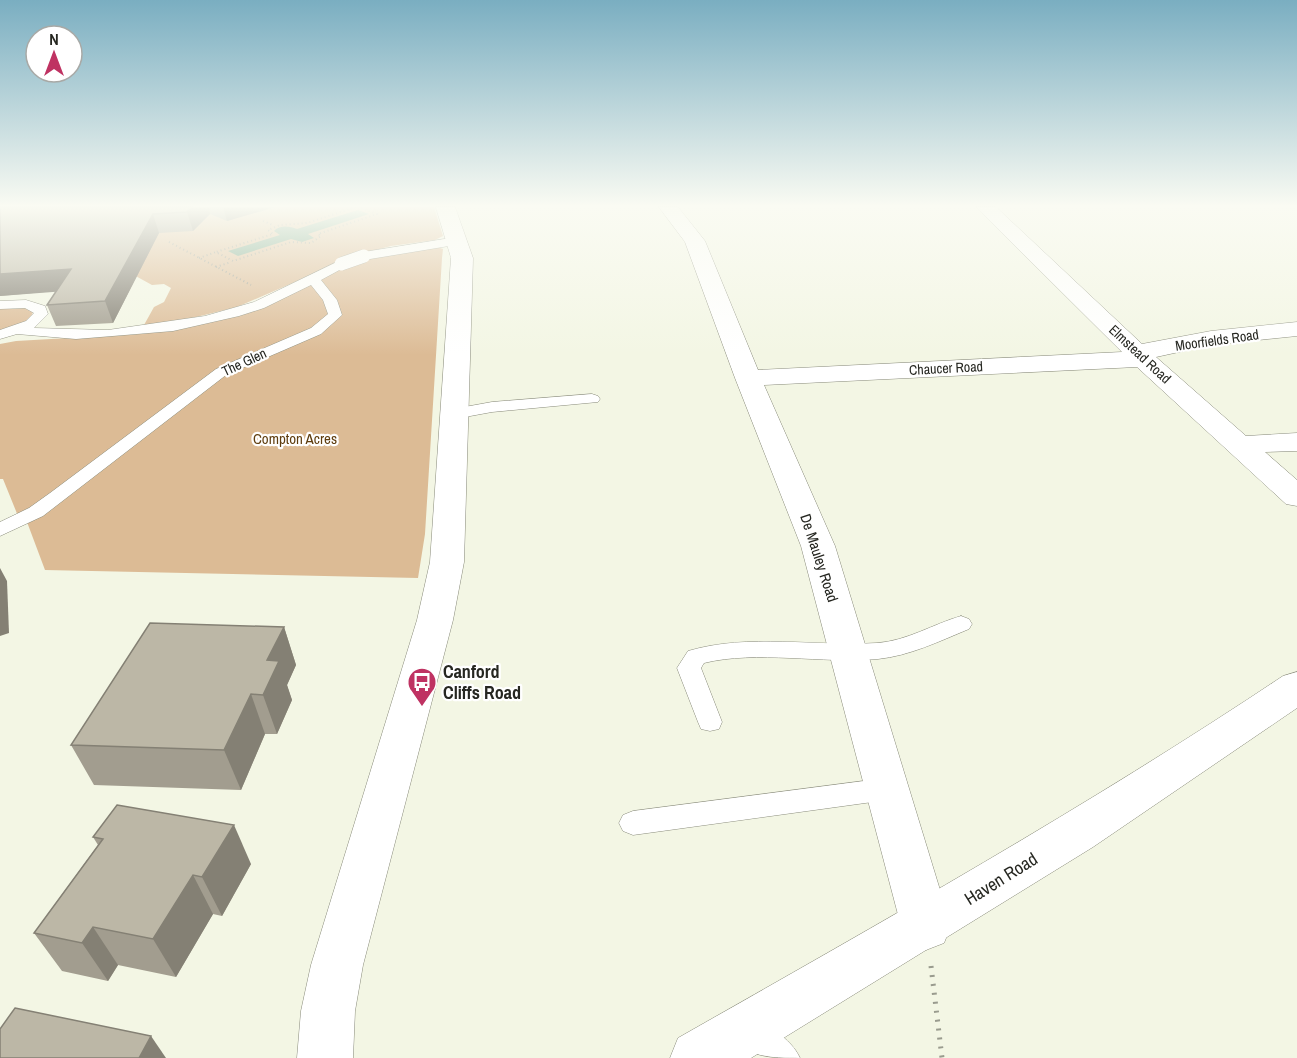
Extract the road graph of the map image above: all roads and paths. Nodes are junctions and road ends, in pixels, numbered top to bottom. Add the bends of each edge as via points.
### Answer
1 (195, 256) edge
2 (203, 256) edge
3 (224, 256) edge
4 (247, 256) edge
5 (363, 256) edge
6 (461, 256) edge
7 (701, 256) edge
8 (1038, 256) edge
9 (198, 258) junction
10 (233, 261) junction
11 (215, 267) junction
12 (312, 279) junction
13 (254, 286) dead end
14 (0, 305) edge
15 (1297, 329) edge
16 (20, 330) junction
17 (0, 335) edge
18 (1140, 356) junction
19 (748, 378) junction
20 (592, 399) dead end
21 (454, 414) junction
22 (1297, 442) edge
23 (1240, 445) junction
24 (1297, 497) edge
25 (0, 530) edge
26 (961, 624) dead end
27 (848, 651) junction
28 (1297, 687) edge
29 (710, 722) dead end
30 (887, 789) junction
31 (633, 823) dead end
32 (926, 926) junction
33 (744, 1031) junction
34 (325, 1058) edge
35 (698, 1058) edge
36 (783, 1058) edge
37 (942, 1058) edge

1 - 9 path
2 - 9 path
3 - 10 path
4 - 10 path
5 - 12 lane, bridge
6 - 21 street
7 - 19 street, De Mauley Road
8 - 18 street, Elmstead Road
9 - 11 path
10 - 11 path
11 - 13 path
12 - 16 lane via 260,304 182,325 61,334
12 - 25 lane, The Glen via 329,300 335,315 316,331 221,372 57,497
14 - 16 lane via 26,304 40,309 38,319
15 - 18 street, Moorfields Road via 1211,338
16 - 17 lane
18 - 19 street, Chaucer Road
18 - 23 street, Elmstead Road
19 - 27 street, De Mauley Road via 818,546
20 - 21 lane
21 - 34 street via 447,562 435,620 337,965 328,1011
22 - 23 street
23 - 24 street, Elmstead Road
26 - 27 lane via 904,646
27 - 29 lane via 712,652 696,657 689,668
27 - 30 street, De Mauley Road
28 - 32 street, Haven Road via 1203,754
30 - 31 lane
30 - 32 street, De Mauley Road
32 - 33 street, Haven Road
32 - 37 path
33 - 35 street, Haven Road
33 - 36 lane

